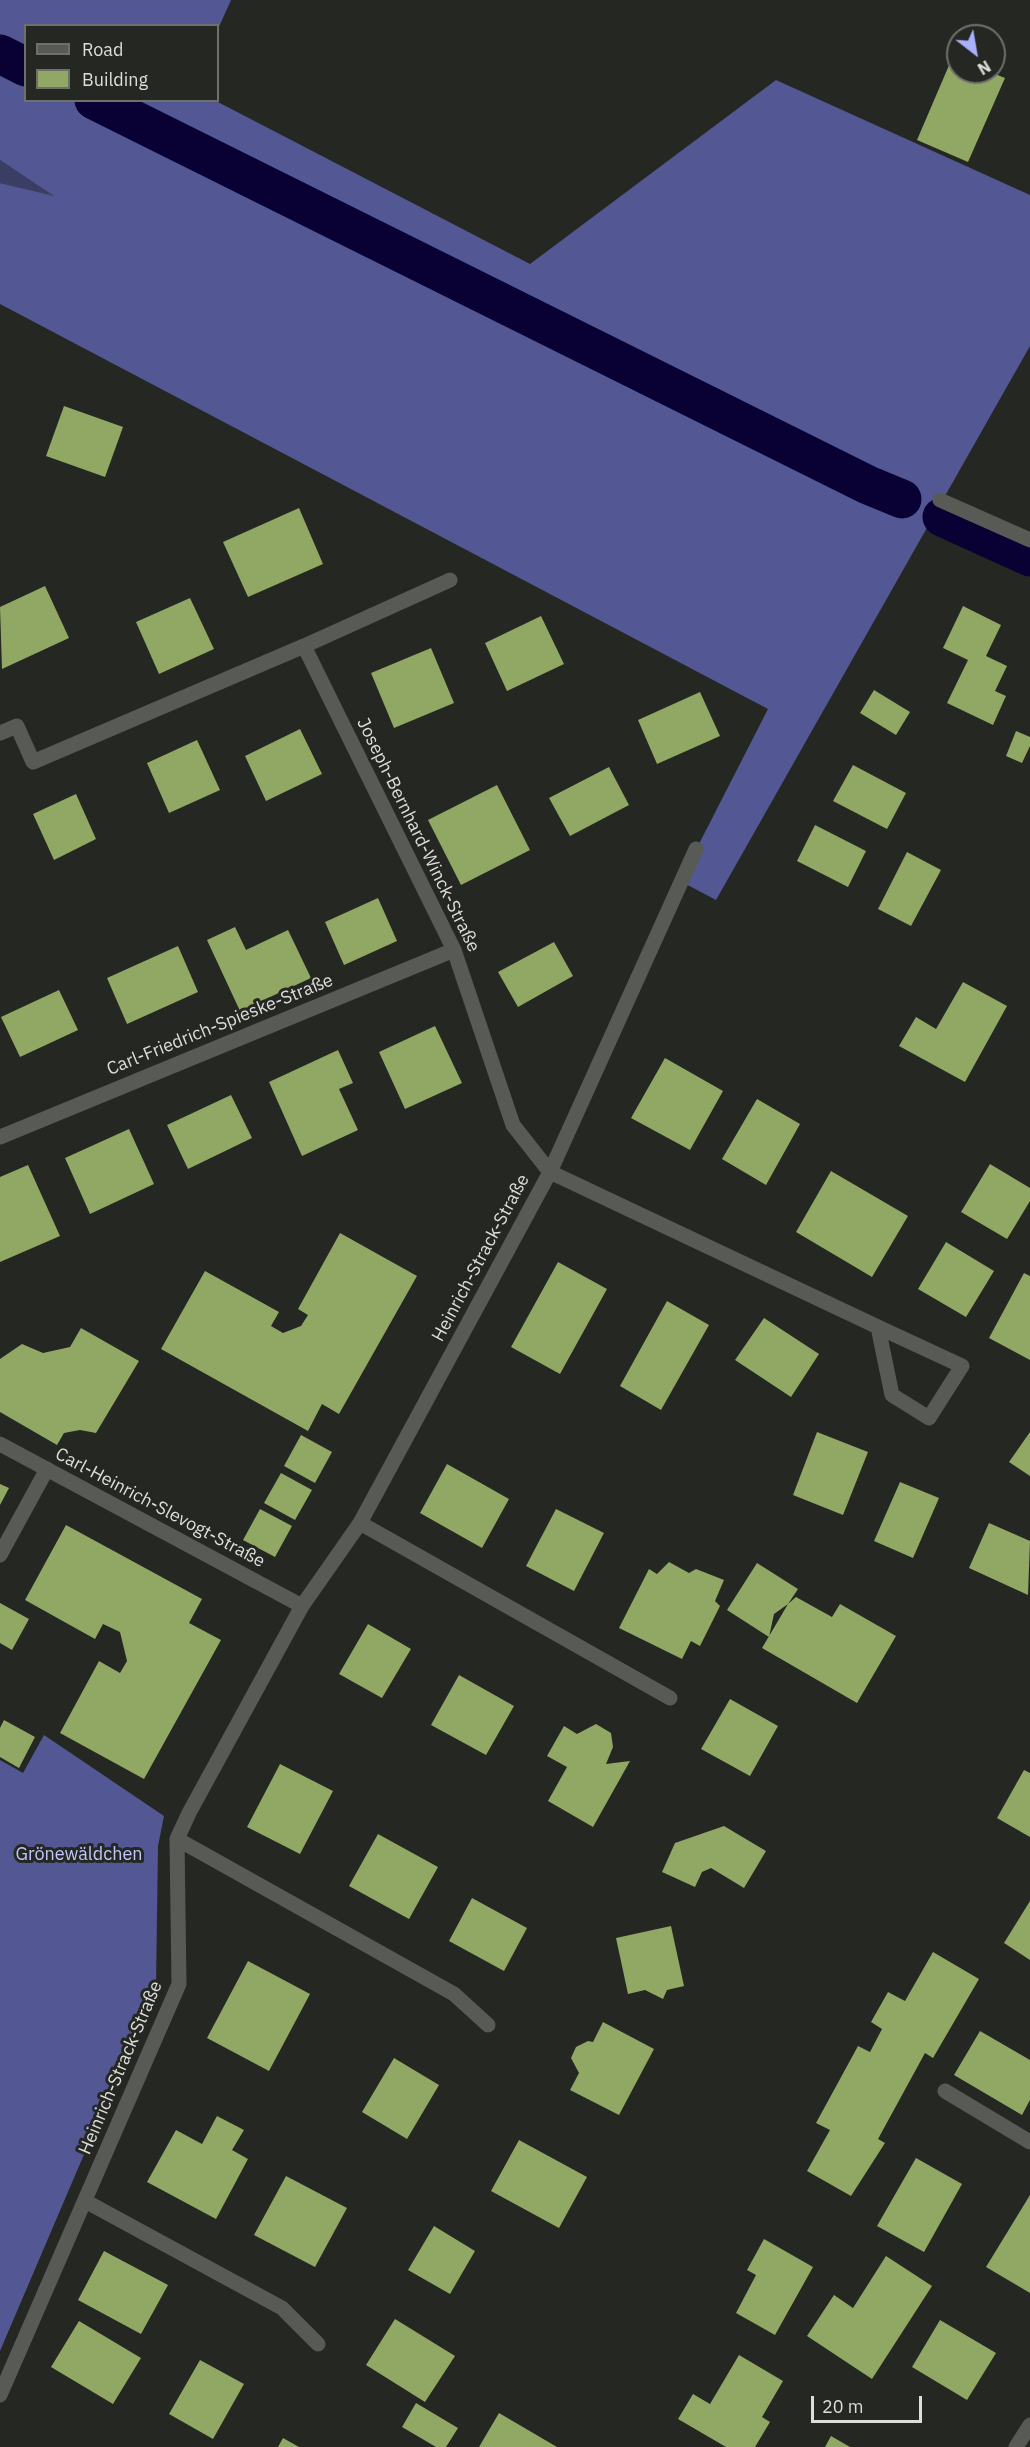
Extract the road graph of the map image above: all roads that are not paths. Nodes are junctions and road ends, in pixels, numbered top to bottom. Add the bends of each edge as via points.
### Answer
1 (940, 500) dead end
2 (1030, 540) edge
3 (450, 580) dead end
4 (303, 646) junction
5 (0, 733) edge
6 (696, 849) dead end
7 (454, 950) junction
8 (0, 1137) edge
9 (550, 1172) junction
10 (878, 1327) junction
11 (0, 1444) edge
12 (47, 1469) junction
13 (360, 1524) junction
14 (0, 1555) edge
15 (302, 1606) junction
16 (670, 1698) dead end
17 (177, 1839) junction
18 (488, 2025) dead end
19 (945, 2091) dead end
20 (1030, 2142) edge
21 (85, 2201) junction
22 (318, 2344) dead end
23 (0, 2396) edge
24 (1030, 2425) edge
25 (1016, 2447) edge

1 - 2 street
3 - 4 street
4 - 5 street via 33,762 17,726
4 - 7 street, Joseph-Bernhard-Winck-Straße
6 - 9 street
7 - 8 street, Carl-Friedrich-Spieske-Straße
7 - 9 street, Joseph-Bernhard-Winck-Straße via 513,1125
9 - 10 street, Heinrich-Strack-Straße
9 - 13 street, Heinrich-Strack-Straße
10 - 10 street, Heinrich-Strack-Straße via 892,1395 929,1418 962,1366
11 - 12 street, Carl-Heinrich-Slevogt-Straße
12 - 14 street
12 - 15 street, Carl-Heinrich-Slevogt-Straße
13 - 15 street, Heinrich-Strack-Straße
13 - 16 street
15 - 17 street, Heinrich-Strack-Straße
17 - 18 street via 454,1994
17 - 21 street, Heinrich-Strack-Straße via 179,1984
19 - 20 street
21 - 22 street via 282,2308
21 - 23 street, Heinrich-Strack-Straße
24 - 25 street

